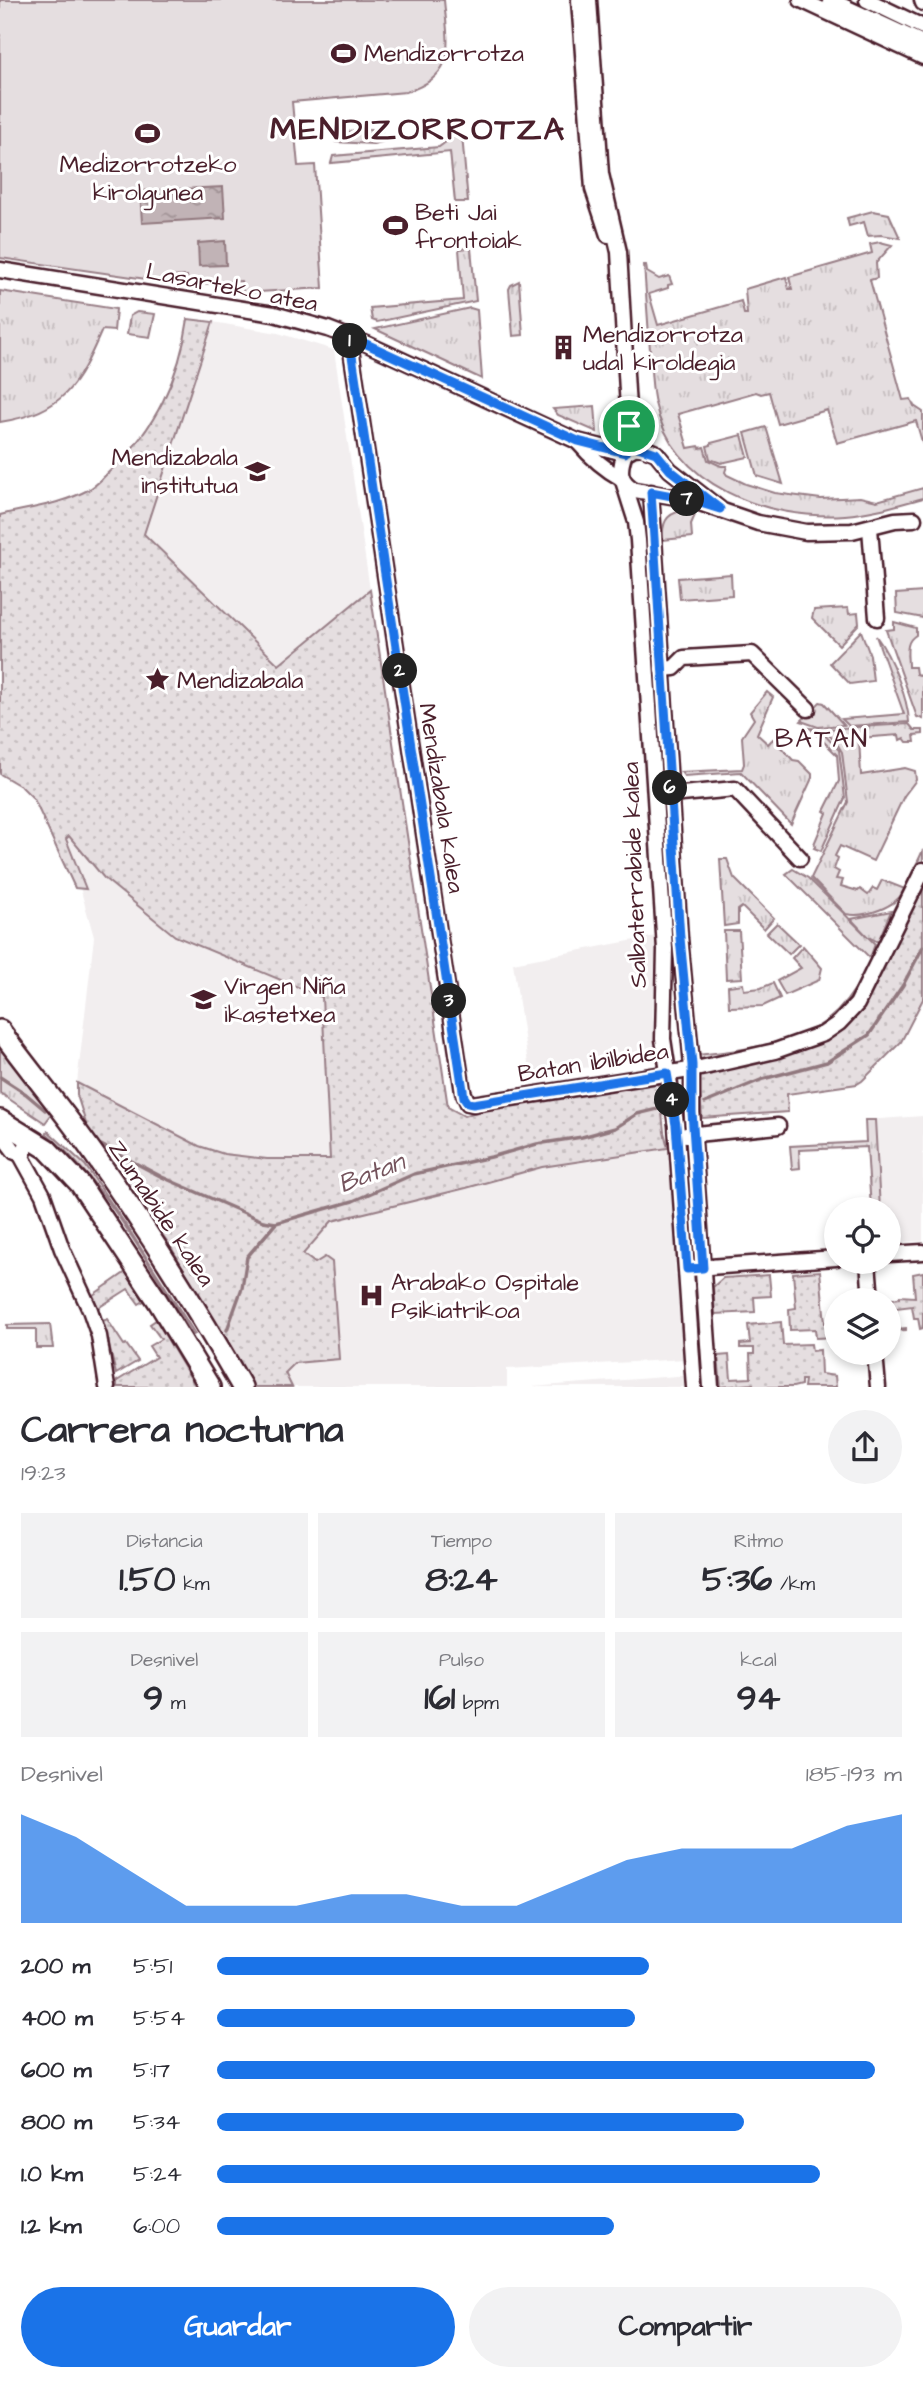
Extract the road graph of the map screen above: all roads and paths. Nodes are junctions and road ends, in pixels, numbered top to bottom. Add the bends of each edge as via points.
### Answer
1 (579, 0) edge
2 (589, 0) edge
3 (801, 0) edge
4 (830, 0) edge
5 (867, 0) edge
6 (923, 27) edge
7 (923, 43) edge
8 (923, 57) edge
9 (618, 267) junction
10 (0, 272) edge
11 (349, 336) junction
12 (578, 441) junction
13 (630, 450) junction
14 (664, 464) junction
15 (622, 480) junction
16 (652, 492) junction
17 (720, 509) junction
18 (919, 518) edge
19 (870, 533) junction
20 (877, 618) dead end
21 (662, 669) junction
22 (808, 709) dead end
23 (671, 795) junction
24 (800, 858) dead end
25 (923, 870) edge
26 (0, 1030) edge
27 (692, 1070) junction
28 (667, 1073) junction
29 (466, 1101) joint
30 (0, 1120) edge
31 (778, 1126) dead end
32 (0, 1132) edge
33 (689, 1134) junction
34 (29, 1148) junction
35 (923, 1252) edge
36 (901, 1253) edge
37 (824, 1259) edge
38 (703, 1268) junction
39 (687, 1269) junction
40 (876, 1365) edge
41 (107, 1387) edge
42 (210, 1387) edge
43 (242, 1387) edge
44 (694, 1387) edge
45 (711, 1387) edge
46 (878, 1387) edge

1 - 9 street via 593,189
2 - 9 street via 601,174 617,239
3 - 8 street
4 - 7 street
5 - 6 street
9 - 13 street
10 - 11 street, Lasarteko atea via 274,314
11 - 12 street, Lasarteko atea
11 - 29 street, Mendizabala kalea
12 - 13 street, Lasarteko atea
12 - 15 street, Lasarteko atea
13 - 14 street via 656,453
13 - 15 street via 621,464
14 - 16 street via 663,478
14 - 17 street
15 - 16 street via 635,490
15 - 28 street, Salbaterrabide kalea via 638,540 665,949 662,1021
16 - 17 street
16 - 21 street, Salbaterrabide kalea
17 - 19 street via 774,528
18 - 19 street via 895,520
19 - 20 street
21 - 22 street via 674,667 684,658 752,654
21 - 23 street, Salbaterrabide kalea
23 - 24 street via 735,789
23 - 27 street, Salbaterrabide kalea
25 - 27 street, Batan ibilbidea via 863,994 839,1023 793,1046
26 - 43 main road, Zumabide kalea via 142,1224
27 - 28 street, Batan ibilbidea
27 - 33 street, Salbaterrabide kalea
28 - 29 street, Batan ibilbidea via 477,1104
28 - 39 street, Salbaterrabide kalea via 676,1125
30 - 34 main road, Zumabide kalea
31 - 33 street
32 - 34 street via 15,1152
33 - 38 street, Salbaterrabide kalea
34 - 41 street via 62,1250 99,1335
34 - 42 main road, Zumabide kalea via 58,1158 86,1191
35 - 36 street
37 - 38 street
38 - 39 street
38 - 45 street, Salbaterrabide kalea
39 - 44 street, Salbaterrabide kalea
40 - 46 street

